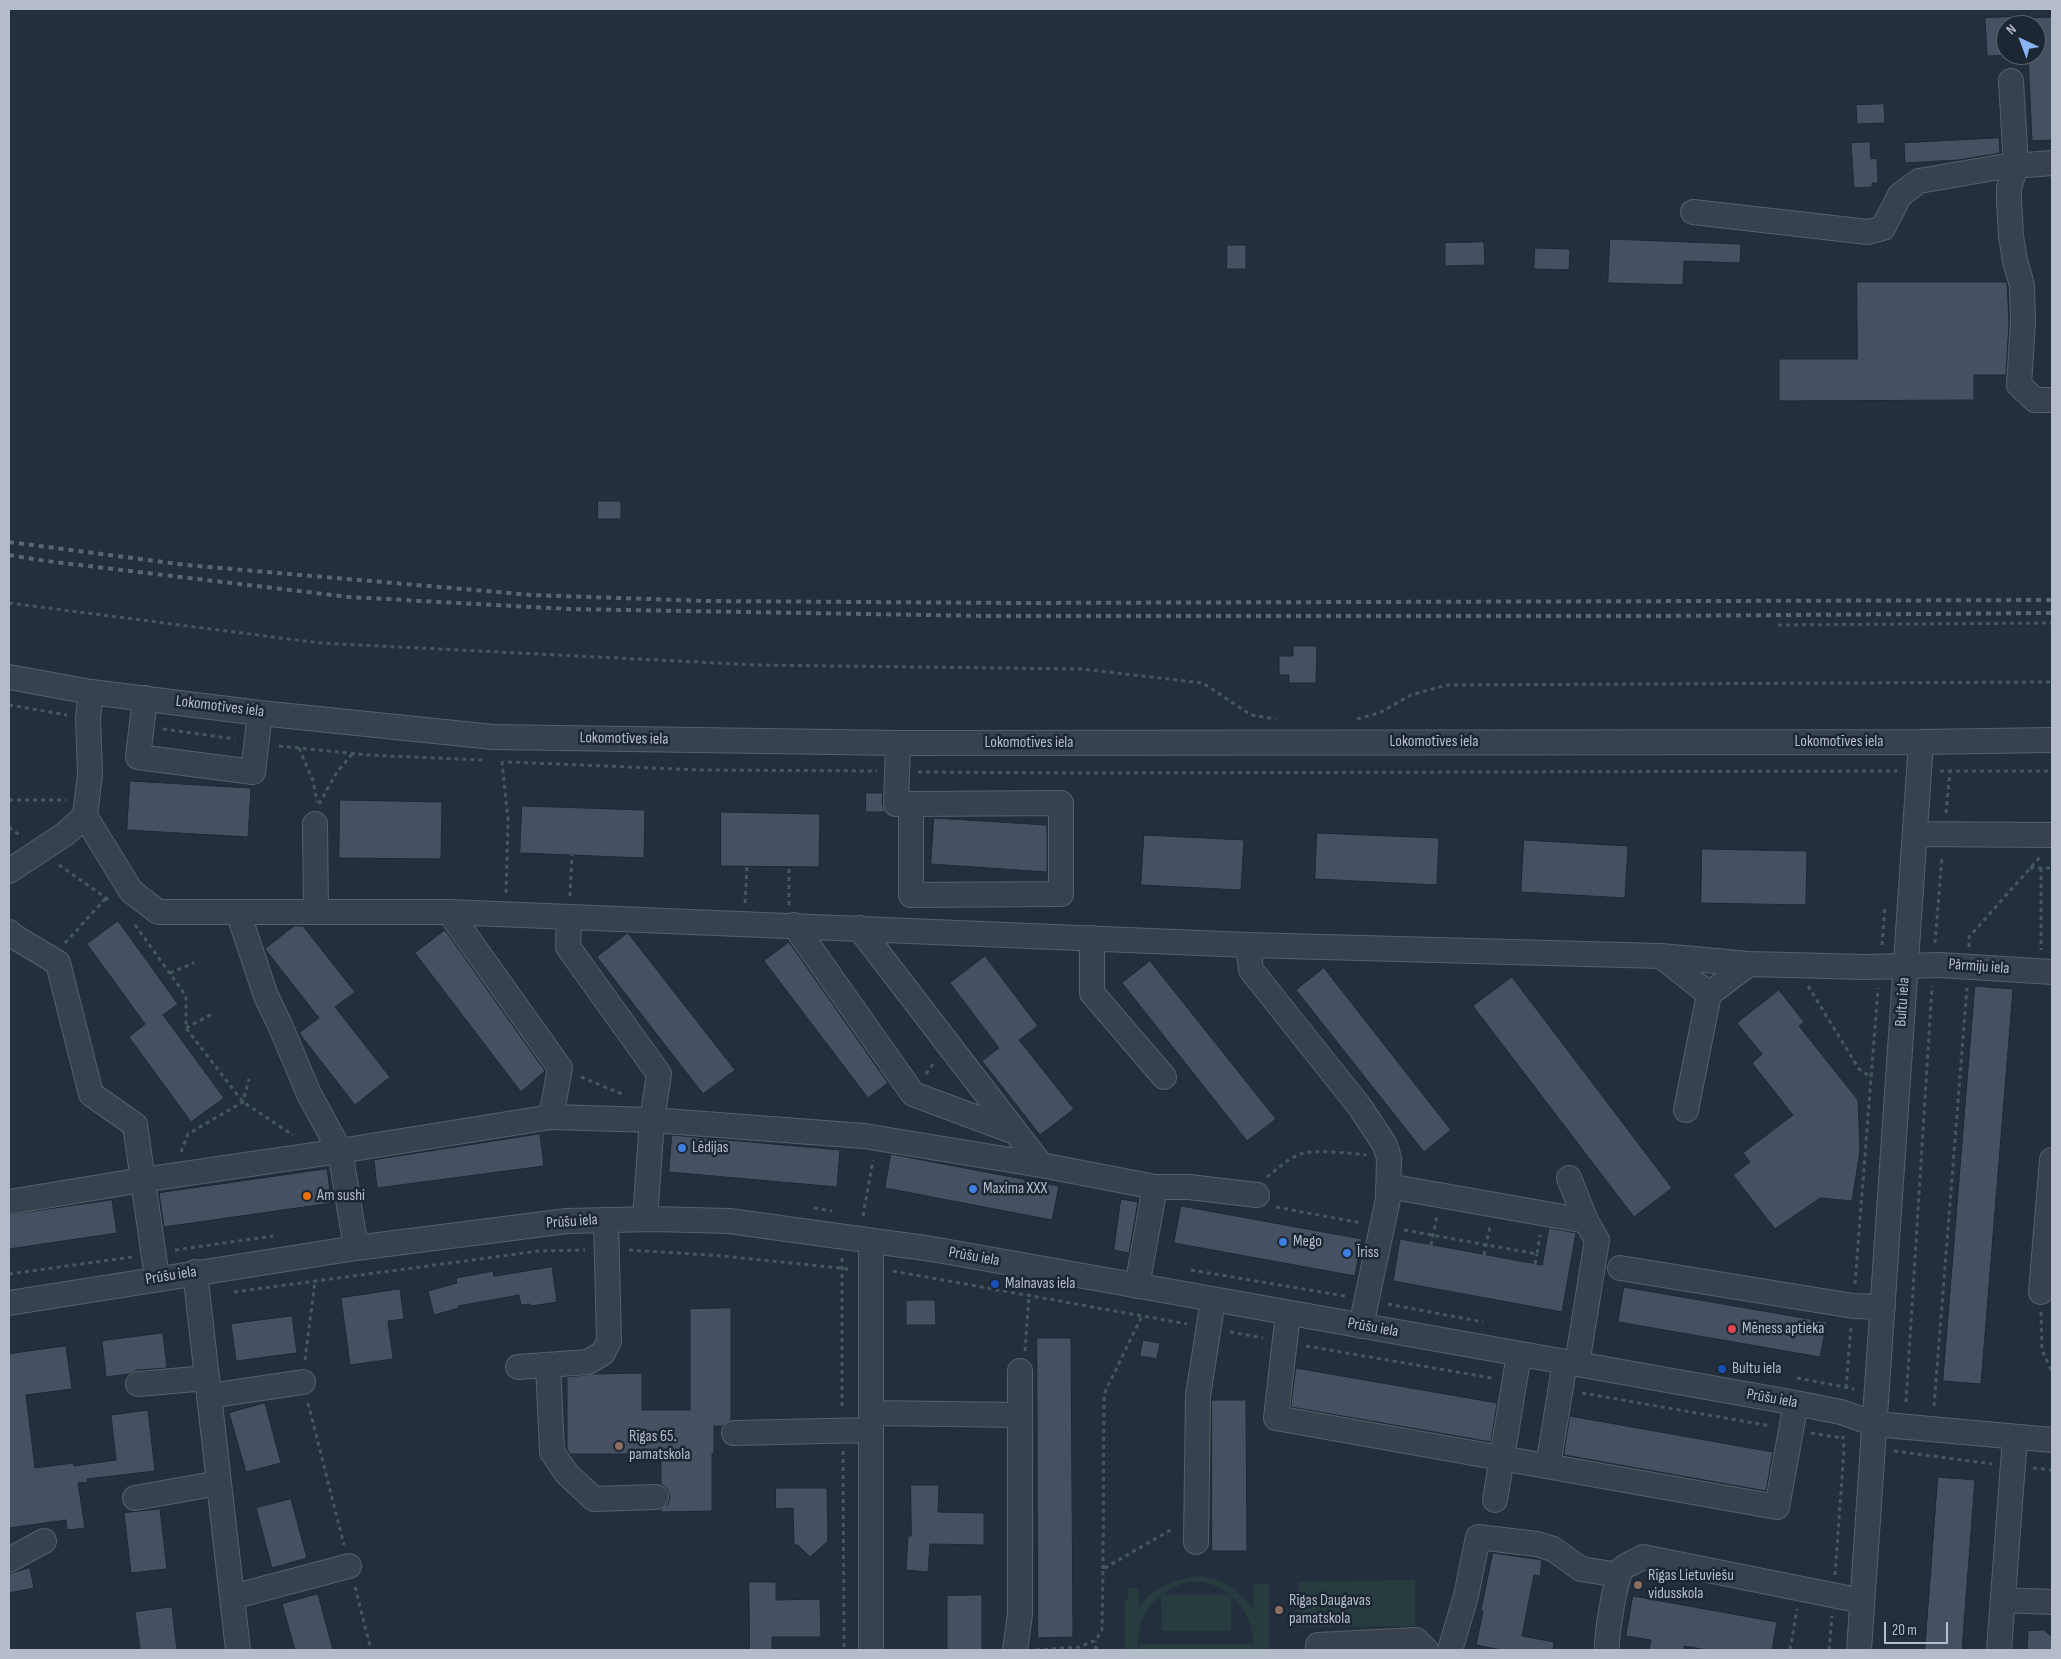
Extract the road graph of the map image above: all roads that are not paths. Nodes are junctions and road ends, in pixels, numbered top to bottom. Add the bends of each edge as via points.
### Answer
1 (2011, 81) dead end
2 (2052, 163) edge
3 (2016, 166) junction
4 (1693, 212) dead end
5 (2052, 400) edge
6 (9, 677) edge
7 (91, 692) junction
8 (144, 698) junction
9 (260, 713) junction
10 (2052, 740) edge
11 (1921, 742) junction
12 (898, 743) junction
13 (911, 804) junction
14 (86, 808) junction
15 (315, 824) dead end
16 (1915, 834) junction
17 (2052, 835) edge
18 (9, 872) edge
19 (238, 912) junction
20 (316, 912) junction
21 (449, 912) junction
22 (569, 917) junction
23 (791, 925) junction
24 (859, 928) junction
25 (9, 932) edge
26 (1092, 938) junction
27 (1248, 945) junction
28 (1660, 956) junction
29 (1750, 964) junction
30 (1906, 965) junction
31 (2047, 972) edge
32 (1709, 994) junction
33 (1164, 1077) dead end
34 (1686, 1110) dead end
35 (551, 1117) junction
36 (652, 1118) junction
37 (1015, 1132) junction
38 (330, 1152) junction
39 (2052, 1160) edge
40 (1041, 1165) junction
41 (1569, 1178) dead end
42 (142, 1180) junction
43 (1388, 1186) junction
44 (1155, 1187) junction
45 (1257, 1195) road end
46 (9, 1202) edge
47 (606, 1220) junction
48 (645, 1220) junction
49 (1586, 1221) junction
50 (870, 1240) junction
51 (356, 1248) junction
52 (1620, 1268) dead end
53 (195, 1272) junction
54 (157, 1278) junction
55 (1137, 1286) junction
56 (2041, 1292) road end
57 (1213, 1299) junction
58 (9, 1303) edge
59 (1883, 1307) junction
60 (1288, 1313) junction
61 (1361, 1326) junction
62 (1519, 1354) junction
63 (1571, 1363) junction
64 (548, 1365) junction
65 (518, 1368) dead end
66 (1020, 1371) road end
67 (303, 1382) road end
68 (138, 1384) dead end
69 (208, 1387) junction
70 (1796, 1403) junction
71 (1020, 1415) junction
72 (871, 1422) junction
73 (1875, 1424) junction
74 (734, 1433) dead end
75 (2015, 1437) junction
76 (2052, 1440) edge
77 (1502, 1458) junction
78 (1548, 1466) junction
79 (219, 1483) junction
80 (656, 1497) dead end
81 (135, 1498) dead end
82 (1496, 1500) dead end
83 (44, 1542) dead end
84 (1196, 1542) dead end
85 (9, 1560) edge
86 (349, 1566) road end
87 (1620, 1575) junction
88 (232, 1597) junction
89 (1862, 1600) junction
90 (2003, 1600) junction
91 (2052, 1602) edge
92 (238, 1650) edge
93 (871, 1650) edge
94 (1015, 1650) edge
95 (1318, 1650) edge
96 (1426, 1650) edge
97 (1450, 1650) edge
98 (1607, 1650) edge
99 (1858, 1650) edge
100 (1999, 1650) edge

1 - 3 street
2 - 3 street
3 - 4 street via 1920,181 1900,195 1883,228 1868,232
3 - 5 street via 2009,188 2009,201 2015,262 2022,285 2020,385 2035,400
6 - 7 street, Lokomotīves iela
7 - 8 street, Lokomotīves iela
7 - 14 street via 88,718 90,774
8 - 9 street, Lokomotīves iela
8 - 9 street via 138,757 253,772
9 - 12 street, Lokomotīves iela via 494,737
10 - 11 street, Lokomotīves iela
11 - 12 street, Lokomotīves iela
11 - 16 street, Bultu iela
12 - 13 street via 896,804
13 - 13 street via 1061,803 1061,894 911,895
14 - 18 street via 65,834
14 - 19 street, Pārmiju iela via 131,891 158,912
15 - 20 street
16 - 17 street
16 - 30 street, Bultu iela
19 - 20 street, Pārmiju iela
19 - 38 street via 266,996 309,1094
20 - 21 street, Pārmiju iela
21 - 22 street, Pārmiju iela
21 - 35 street via 560,1068
22 - 23 street, Pārmiju iela
22 - 36 street via 568,947 659,1074
23 - 24 street, Pārmiju iela
23 - 37 street via 913,1094
24 - 26 street, Pārmiju iela
24 - 37 street
25 - 42 street via 58,963 91,1094 135,1125
26 - 27 street, Pārmiju iela
26 - 33 street via 1092,993
27 - 28 street, Pārmiju iela
27 - 43 street via 1251,970 1360,1107 1385,1145 1389,1158
28 - 29 street, Pārmiju iela
28 - 32 street
29 - 30 street, Pārmiju iela
29 - 32 street
30 - 31 street, Pārmiju iela
30 - 59 street, Bultu iela
32 - 34 street
35 - 36 street
35 - 38 street
36 - 40 street via 877,1138
36 - 48 street
37 - 40 street
38 - 42 street
38 - 51 street
39 - 56 street
40 - 44 street
41 - 49 street
42 - 46 street
42 - 54 street
43 - 49 street
43 - 61 street
44 - 45 street via 1189,1187
44 - 55 street
47 - 48 street, Prūšu iela
47 - 51 street, Prūšu iela via 567,1221
47 - 64 street via 609,1341 603,1353 588,1362
48 - 50 street, Prūšu iela via 729,1222
49 - 63 street via 1597,1240
50 - 55 street, Prūšu iela
50 - 72 street
51 - 53 street, Prūšu iela
52 - 59 street via 1853,1306
53 - 54 street, Prūšu iela
53 - 69 street
54 - 58 street, Prūšu iela
55 - 57 street, Prūšu iela
57 - 60 street, Prūšu iela
57 - 84 street via 1198,1396
59 - 73 street, Bultu iela
60 - 61 street, Prūšu iela
60 - 77 street via 1276,1418
61 - 62 street, Prūšu iela
62 - 63 street, Prūšu iela
62 - 77 street
63 - 70 street, Prūšu iela
63 - 78 street via 1560,1390
64 - 65 street
64 - 80 street via 552,1452 567,1474 594,1499
66 - 71 street
67 - 69 street
68 - 69 street
69 - 79 street
70 - 73 street, Prūšu iela via 1841,1412
70 - 78 street via 1777,1507
71 - 72 street
71 - 94 street via 1020,1614
72 - 74 street
72 - 93 street
73 - 75 street, Prūšu iela
73 - 89 street, Bultu iela
75 - 76 street, Prūšu iela
75 - 90 street
77 - 78 street
77 - 82 street
79 - 81 street
79 - 88 street
83 - 85 street
86 - 88 street
87 - 89 street via 1623,1569 1643,1557
87 - 97 street via 1581,1569 1553,1549 1537,1544 1478,1537 1466,1596
87 - 98 street
88 - 92 street
89 - 99 street, Bultu iela
90 - 91 street
90 - 100 street
95 - 96 street via 1318,1645 1416,1640

